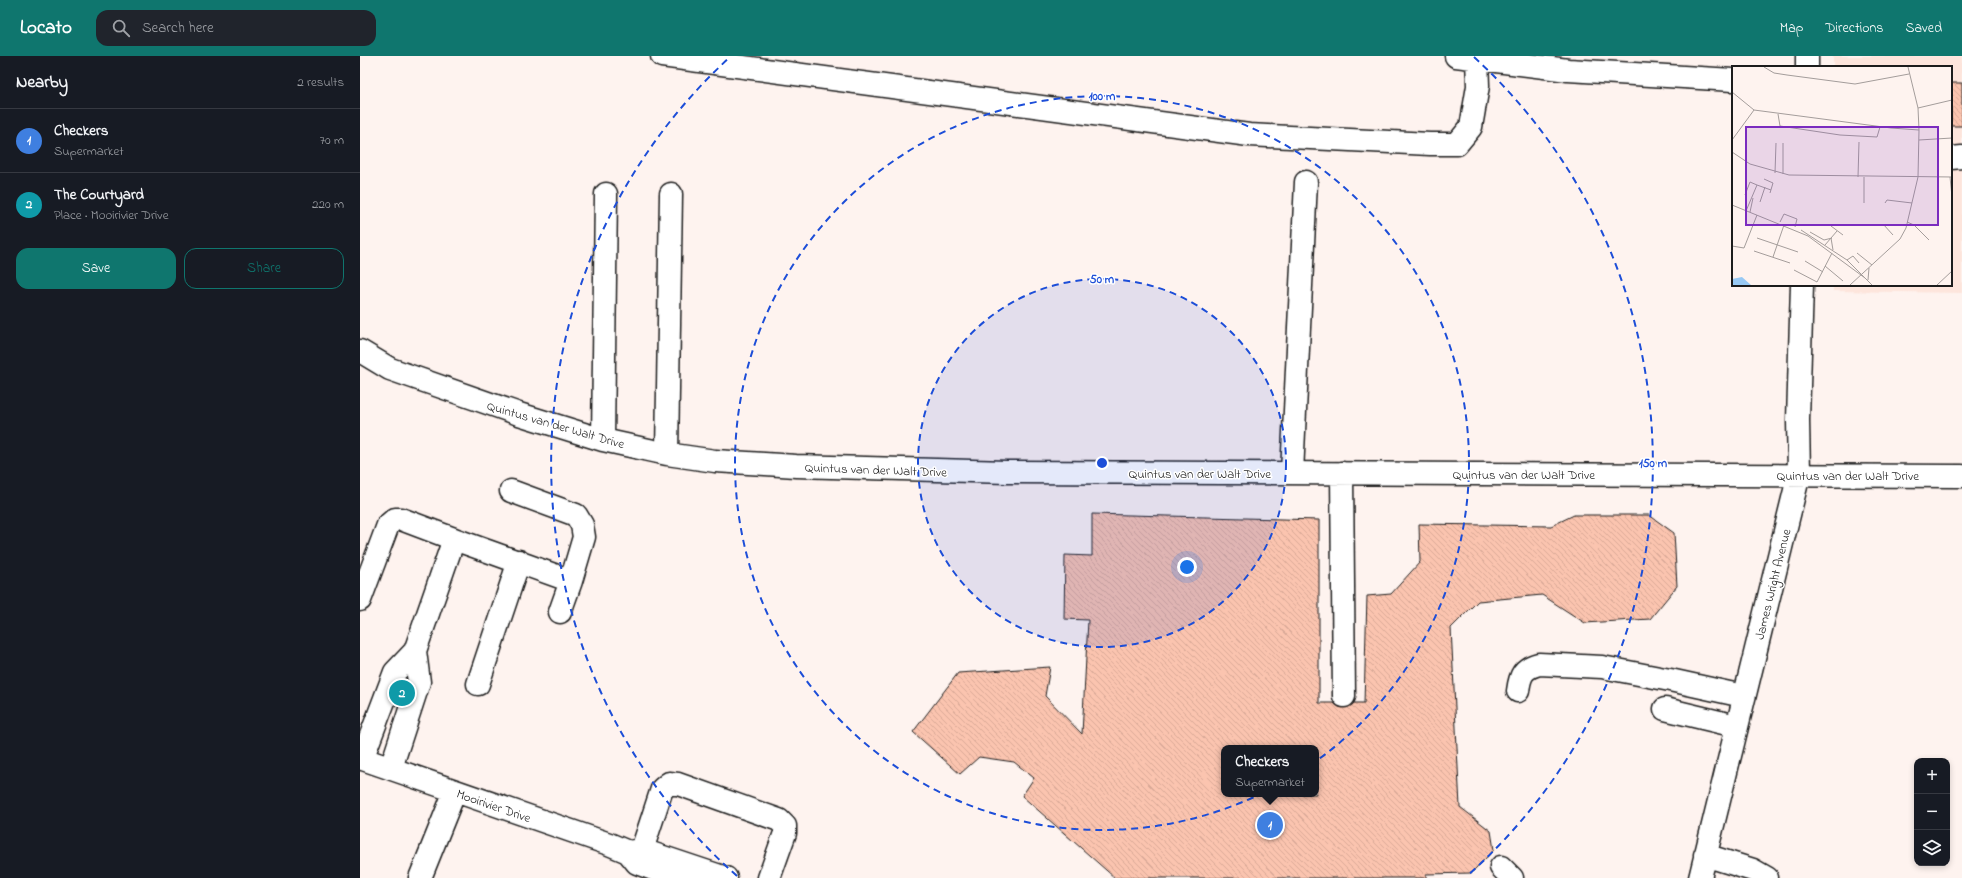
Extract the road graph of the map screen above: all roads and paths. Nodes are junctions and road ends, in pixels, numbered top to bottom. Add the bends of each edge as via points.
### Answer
1 (662, 56) edge
2 (1456, 56) edge
3 (1807, 56) edge
4 (1477, 59) junction
5 (1808, 66) edge
6 (1732, 80) edge
7 (1962, 157) edge
8 (1952, 158) edge
9 (1306, 182) dead end
10 (606, 194) dead end
11 (671, 194) dead end
12 (1802, 286) edge
13 (360, 351) edge
14 (602, 440) junction
15 (667, 454) junction
16 (1292, 473) junction
17 (1342, 473) junction
18 (1799, 474) junction
19 (1962, 476) edge
20 (511, 491) dead end
21 (454, 539) junction
22 (519, 562) junction
23 (571, 581) junction
24 (360, 600) edge
25 (560, 612) dead end
26 (415, 651) junction
27 (478, 684) dead end
28 (1518, 691) dead end
29 (1344, 696) dead end
30 (1744, 696) junction
31 (1665, 709) dead end
32 (1736, 726) junction
33 (361, 758) edge
34 (391, 768) junction
35 (455, 792) junction
36 (635, 851) junction
37 (1705, 855) junction
38 (676, 874) edge
39 (420, 878) edge
40 (726, 878) edge
41 (770, 878) edge
42 (1700, 878) edge
43 (1767, 878) edge

1 - 4 street via 1249,135 1430,144 1457,144 1471,128 1478,86
2 - 4 street
3 - 5 street
4 - 6 street via 1568,70
7 - 8 street
9 - 16 street
10 - 14 street
11 - 15 street
12 - 18 street, James Wright Avenue
13 - 14 street, Quintus van der Walt Drive via 390,369 432,385
14 - 15 street, Quintus van der Walt Drive
15 - 16 street, Quintus van der Walt Drive via 715,461 812,467 1007,472
16 - 17 street, Quintus van der Walt Drive
17 - 18 street, Quintus van der Walt Drive
17 - 29 street
18 - 19 street, Quintus van der Walt Drive
18 - 30 street, James Wright Avenue
20 - 23 street via 576,516 579,520 584,537
21 - 22 street
21 - 24 street via 395,519 388,525
21 - 26 street
22 - 23 street
22 - 27 street
23 - 25 street
26 - 33 street via 396,672
26 - 34 street via 419,682
28 - 30 street via 1519,678 1524,671 1539,664 1602,667
30 - 32 street, James Wright Avenue
31 - 32 street
32 - 37 street, James Wright Avenue
33 - 34 street, Mooirivier Drive
34 - 35 street, Mooirivier Drive
35 - 36 street, Mooirivier Drive
35 - 39 street
36 - 38 street, Mooirivier Drive via 637,863
36 - 41 street via 662,789 669,783 678,784 779,820 784,826 785,833
37 - 42 street, James Wright Avenue
37 - 43 street via 1753,870
38 - 40 street, Mooirivier Drive

